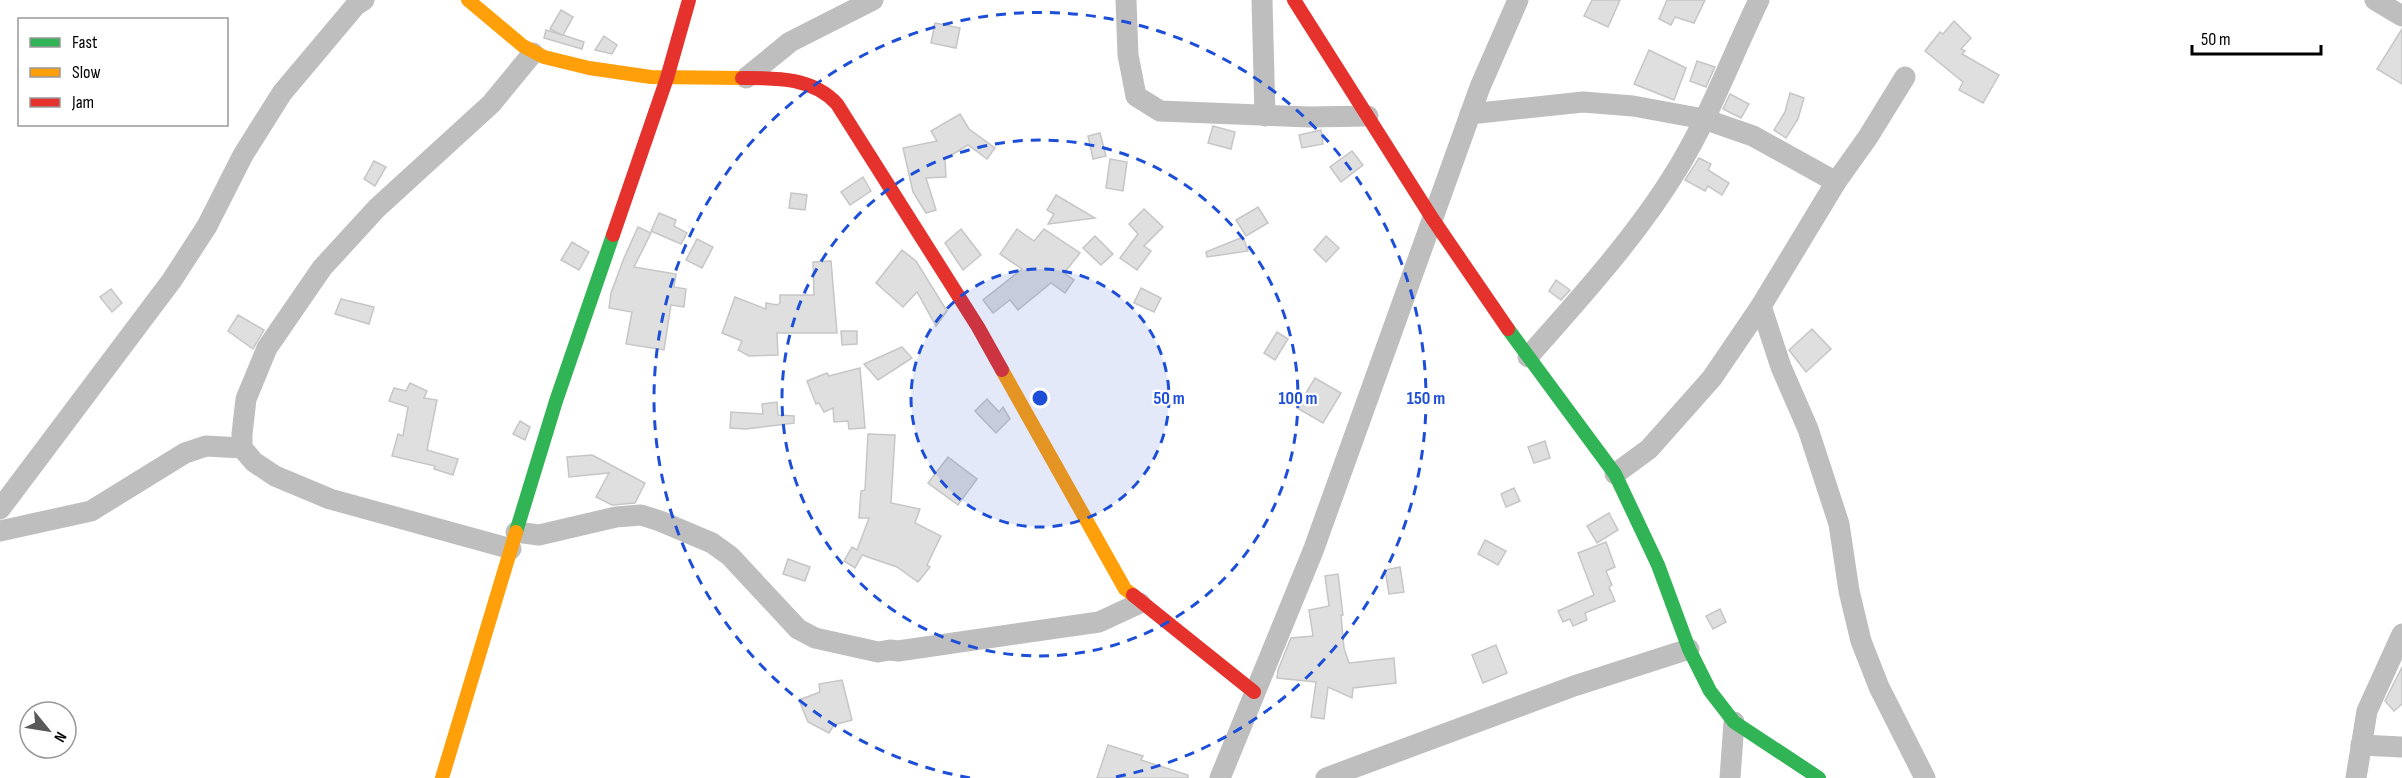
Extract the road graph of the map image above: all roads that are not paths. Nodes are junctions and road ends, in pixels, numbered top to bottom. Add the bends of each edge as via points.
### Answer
1 (364, 0) edge
2 (468, 0) edge
3 (689, 0) edge
4 (873, 0) edge
5 (1126, 0) edge
6 (1262, 0) edge
7 (1294, 0) edge
8 (1518, 0) edge
9 (1759, 0) edge
10 (2375, 0) edge
11 (2402, 15) edge
12 (533, 53) junction
13 (1905, 76) dead end
14 (667, 78) junction
15 (746, 78) junction
16 (1470, 114) junction
17 (1265, 116) junction
18 (1368, 116) junction
19 (1704, 119) junction
20 (1836, 182) junction
21 (1432, 218) junction
22 (1761, 306) junction
23 (1528, 357) junction
24 (242, 448) junction
25 (1615, 474) junction
26 (0, 509) edge
27 (0, 531) edge
28 (514, 541) junction
29 (1140, 603) junction
30 (2402, 634) edge
31 (1689, 649) junction
32 (1254, 692) junction
33 (1734, 722) junction
34 (2361, 745) junction
35 (2402, 747) edge
36 (442, 778) edge
37 (1220, 778) edge
38 (1326, 778) edge
39 (1730, 778) edge
40 (1819, 778) edge
41 (1925, 778) edge
42 (2356, 778) edge

1 - 26 street via 282,93 172,280
2 - 12 street
3 - 14 street
4 - 15 street via 790,42
5 - 17 street via 1128,55 1136,96 1160,111
6 - 17 street
7 - 18 street
8 - 16 street
9 - 19 street
10 - 11 street
12 - 14 street via 620,73
12 - 24 street via 491,104 377,208 322,268 267,348 246,399
13 - 20 street
14 - 15 street
14 - 28 street via 556,401
15 - 29 street via 799,82 823,90 837,104 978,327 1112,568
16 - 19 street via 1583,102
16 - 21 street
17 - 18 street
18 - 21 street
19 - 20 street via 1753,136
19 - 23 street via 1646,218
20 - 22 street
21 - 23 street
21 - 32 street via 1313,551
22 - 25 street via 1712,378 1677,419 1649,449
22 - 41 street via 1839,524 1861,641 1879,687
23 - 25 street
24 - 27 street via 206,446 185,453 91,512
24 - 28 street via 275,476 330,499
25 - 31 street via 1658,565
28 - 29 street via 616,517 641,515 712,543 730,556 798,629 815,638 878,652 1099,622
28 - 36 street
29 - 32 street
30 - 34 street via 2367,711
31 - 33 street via 1710,691
31 - 38 street via 1574,686
32 - 37 street
33 - 39 street
33 - 40 street
34 - 35 street
34 - 42 street

